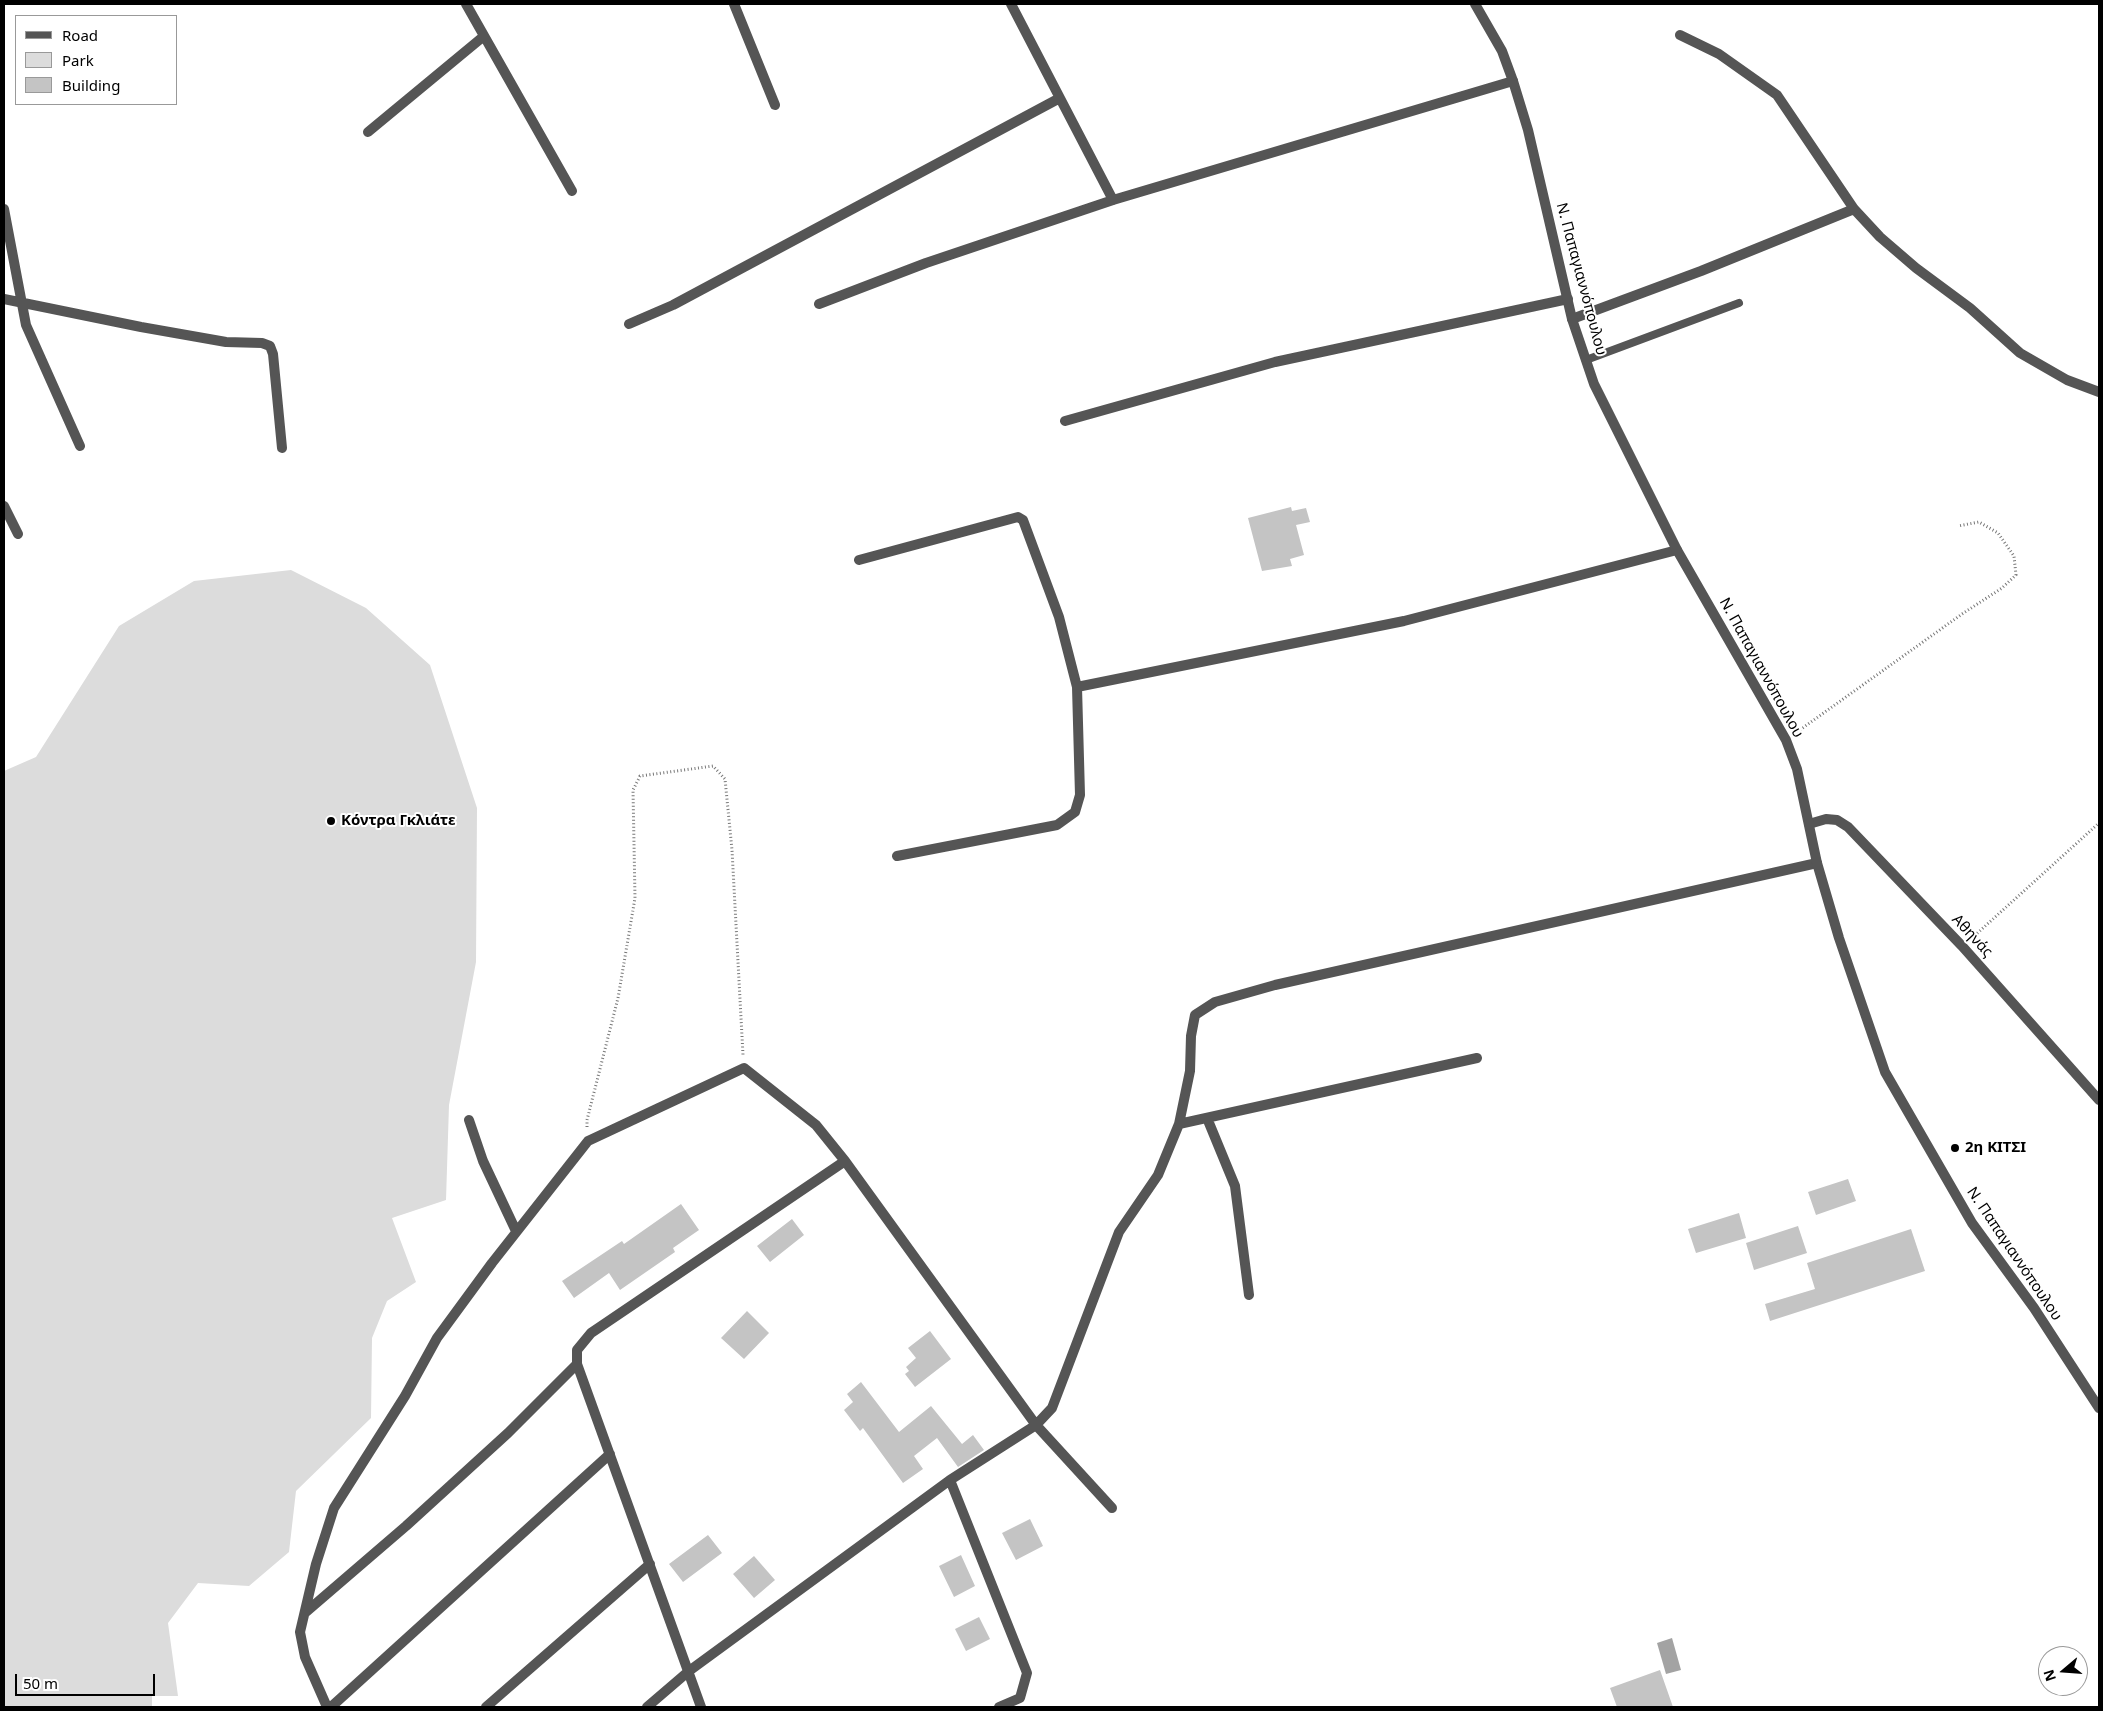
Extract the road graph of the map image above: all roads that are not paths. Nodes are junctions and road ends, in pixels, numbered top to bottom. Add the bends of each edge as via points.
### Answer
1 (466, 4) edge
2 (734, 4) edge
3 (1010, 4) edge
4 (1475, 4) edge
5 (1680, 35) dead end
6 (484, 36) junction
7 (1513, 81) junction
8 (1058, 99) junction
9 (775, 105) dead end
10 (368, 132) dead end
11 (572, 191) dead end
12 (1113, 200) junction
13 (4, 209) edge
14 (1854, 209) junction
15 (1568, 298) junction
16 (4, 299) edge
17 (20, 301) junction
18 (1739, 303) dead end
19 (818, 304) dead end
20 (1572, 319) junction
21 (629, 324) dead end
22 (1586, 360) junction
23 (2099, 392) edge
24 (1065, 421) dead end
25 (80, 446) dead end
26 (282, 448) dead end
27 (4, 506) edge
28 (18, 534) dead end
29 (1677, 550) junction
30 (859, 560) dead end
31 (1077, 687) junction
32 (1809, 824) junction
33 (897, 856) dead end
34 (1817, 863) junction
35 (1477, 1058) dead end
36 (2099, 1100) edge
37 (1207, 1118) junction
38 (469, 1120) dead end
39 (1179, 1124) junction
40 (845, 1161) junction
41 (516, 1231) junction
42 (1249, 1295) dead end
43 (577, 1364) junction
44 (2099, 1408) edge
45 (1036, 1426) junction
46 (610, 1454) junction
47 (950, 1480) junction
48 (1112, 1508) dead end
49 (650, 1564) junction
50 (306, 1612) junction
51 (689, 1672) junction
52 (327, 1707) edge
53 (331, 1707) edge
54 (486, 1707) edge
55 (647, 1707) edge
56 (701, 1707) edge
57 (999, 1707) edge

1 - 6 street
2 - 9 street
3 - 8 street
4 - 7 street, Ν. Παπαγιαννόπουλου via 1502,50
5 - 14 street via 1719,54 1777,95
6 - 10 street
6 - 11 street
7 - 12 street
7 - 15 street, Ν. Παπαγιαννόπουλου via 1528,130
8 - 12 street
8 - 21 street via 673,305
12 - 19 street via 926,263
13 - 17 street
14 - 20 street
14 - 23 street via 1880,237 1970,308 2020,353 2067,380
15 - 20 street, Ν. Παπαγιαννόπουλου
15 - 24 street via 1275,362
16 - 17 street
17 - 25 street via 26,325
17 - 26 street via 150,329 270,346
18 - 22 lane
20 - 22 street, Ν. Παπαγιαννόπουλου
22 - 29 street, Ν. Παπαγιαννόπουλου via 1616,432
27 - 28 street
29 - 31 street via 1404,621
29 - 32 street, Ν. Παπαγιαννόπουλου via 1786,740 1797,769
30 - 31 street via 1018,517 1023,520 1059,617
31 - 33 street via 1080,795 1075,812 1057,824
32 - 34 street, Ν. Παπαγιαννόπουλου
32 - 36 street, Αθηνάς via 1826,819 1837,820 1848,827 1962,946
34 - 39 street via 1275,985 1215,1002 1195,1015 1190,1072
34 - 44 street, Ν. Παπαγιαννόπουλου via 1856,992 1885,1072 1972,1223 2034,1308
35 - 37 street
37 - 39 street
37 - 42 street via 1235,1186
38 - 41 street via 483,1161
39 - 45 street via 1158,1175 1119,1232 1052,1408
40 - 41 street via 816,1125 744,1068 588,1141
40 - 43 street via 591,1333 577,1350
40 - 45 street
41 - 50 street via 437,1338 405,1396 334,1508 316,1564
43 - 46 street
43 - 50 street via 508,1433
45 - 47 street
45 - 48 street
46 - 49 street
46 - 53 street
47 - 51 street
47 - 57 street via 1027,1673 1020,1698
49 - 51 street
49 - 54 street
50 - 52 street via 300,1632 305,1656
51 - 55 street
51 - 56 street

